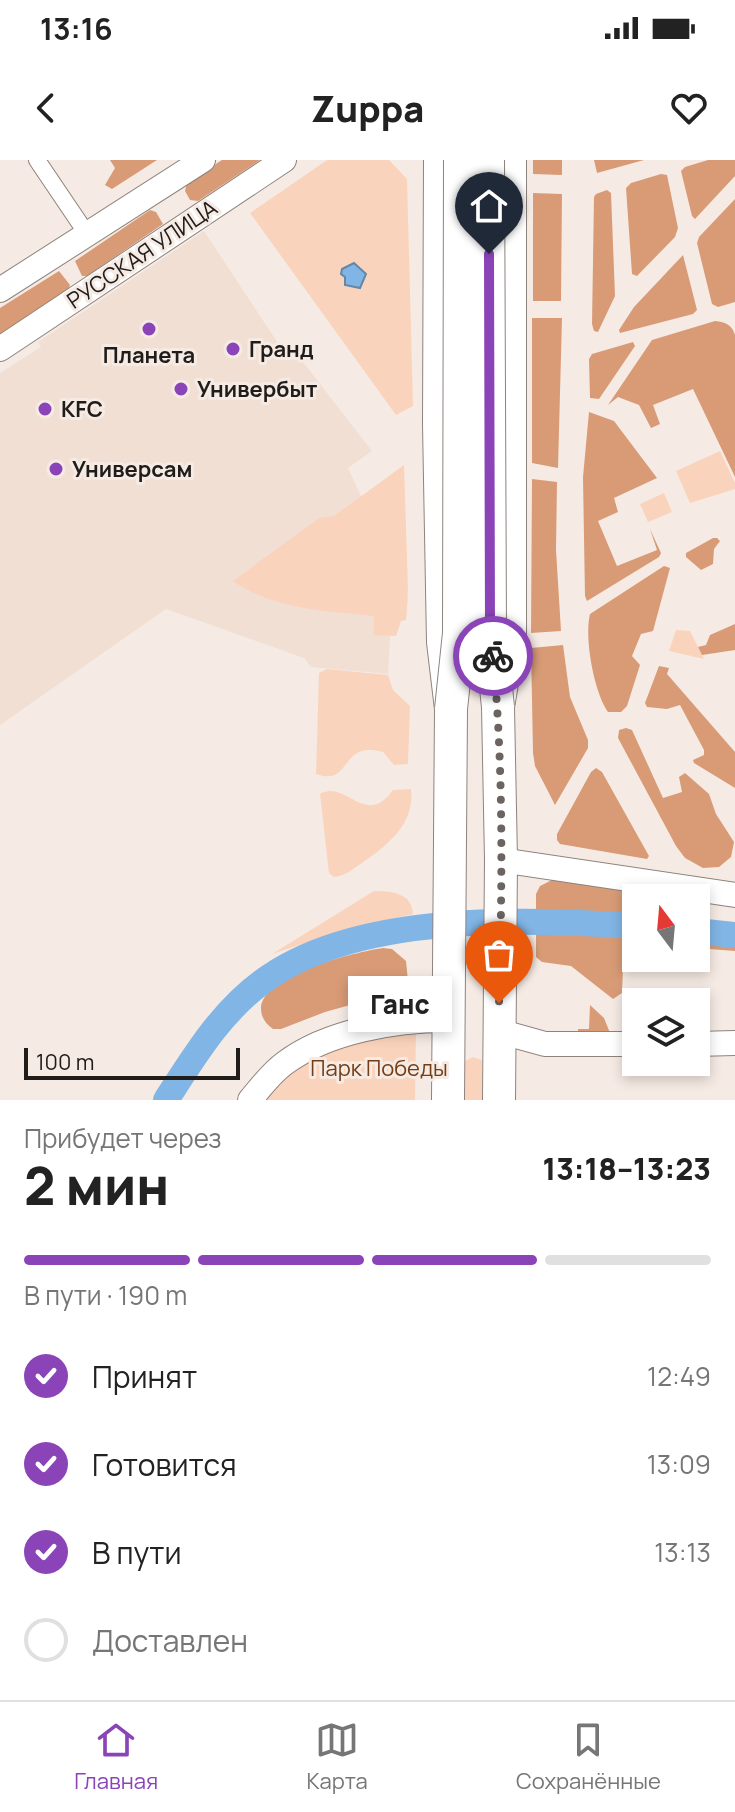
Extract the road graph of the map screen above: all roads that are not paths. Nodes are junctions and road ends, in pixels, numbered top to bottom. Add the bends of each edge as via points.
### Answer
1 (37, 160) edge
2 (203, 160) edge
3 (284, 160) edge
4 (440, 160) edge
5 (460, 160) edge
6 (488, 160) edge
7 (510, 160) edge
8 (475, 190) junction
9 (154, 192) junction
10 (510, 204) junction
11 (439, 211) junction
12 (179, 229) junction
13 (87, 234) junction
14 (476, 247) dead end
15 (0, 290) edge
16 (0, 349) edge
17 (498, 707) junction
18 (451, 709) junction
19 (501, 868) junction
20 (735, 895) edge
21 (447, 1020) junction
22 (498, 1031) junction
23 (735, 1043) edge
24 (622, 1044) edge
25 (710, 1044) edge
26 (250, 1100) edge
27 (448, 1100) edge
28 (499, 1100) edge

1 - 13 street
2 - 9 main road, РУССКАЯ УЛИЦА
3 - 12 main road, РУССКАЯ УЛИЦА
4 - 11 highway
5 - 18 highway, bridge via 459,633
6 - 17 highway, bridge via 490,630
7 - 10 highway
8 - 10 highway via 495,193
8 - 11 highway via 455,195
8 - 14 street
9 - 12 main road
9 - 13 main road, РУССКАЯ УЛИЦА
10 - 17 highway via 510,634
11 - 18 highway via 442,611
12 - 16 main road, РУССКАЯ УЛИЦА
13 - 15 main road, РУССКАЯ УЛИЦА
17 - 19 highway
18 - 21 highway
19 - 20 main road
19 - 22 highway
21 - 26 main road via 398,1021 316,1047 282,1064
21 - 27 highway
22 - 24 main road via 545,1044
22 - 28 highway
23 - 25 main road

